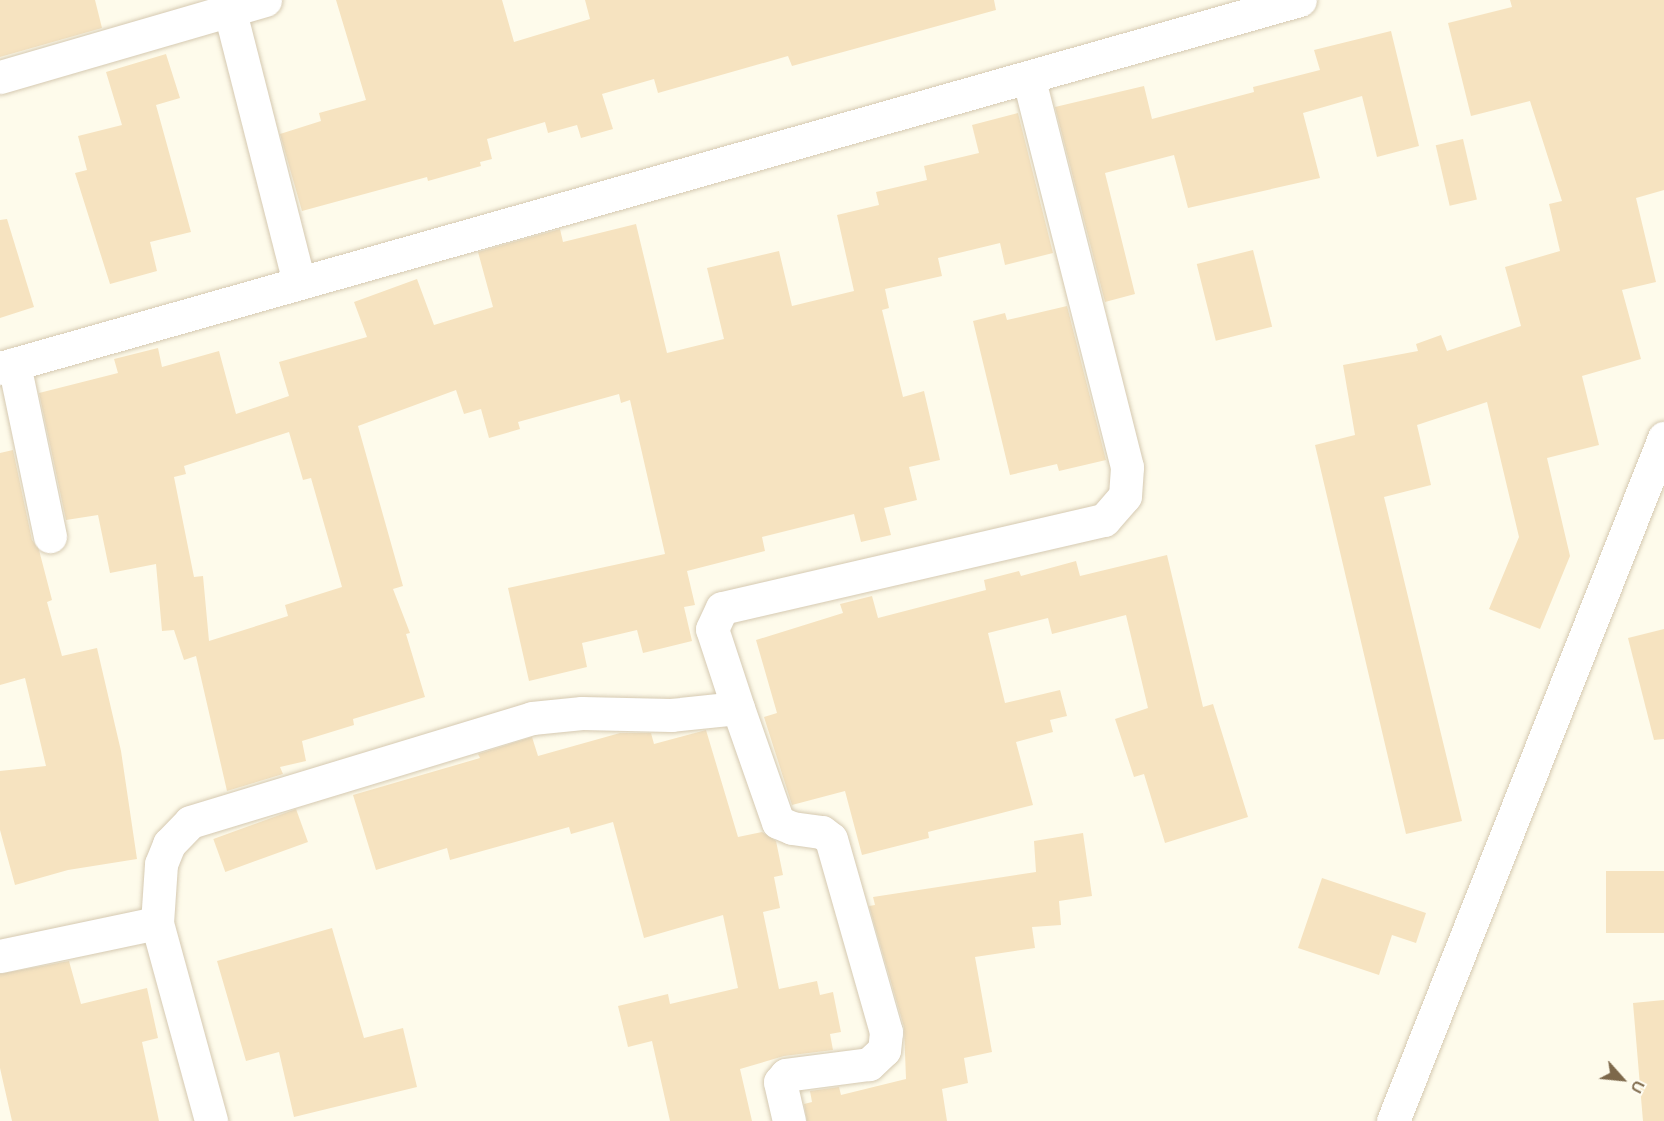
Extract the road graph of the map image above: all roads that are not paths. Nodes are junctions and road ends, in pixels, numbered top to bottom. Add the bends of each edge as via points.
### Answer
1 (265, 0) edge
2 (1300, 0) edge
3 (229, 5) edge
4 (0, 77) edge
5 (1028, 77) junction
6 (299, 283) junction
7 (7, 366) edge
8 (1664, 438) edge
9 (50, 536) dead end
10 (738, 708) junction
11 (157, 923) junction
12 (0, 956) edge
13 (212, 1121) edge
14 (789, 1121) edge
15 (1393, 1121) edge

1 - 3 street
2 - 5 street
3 - 4 street
3 - 6 street
5 - 6 street
5 - 10 street via 1127,467 1125,496 1104,520 722,608 712,629
6 - 7 street
7 - 9 street
8 - 15 street
10 - 11 street via 672,715 582,713 532,718 190,822 169,844 161,864
10 - 14 street via 778,822 822,832 831,839 886,1032 884,1050 869,1064 786,1075 780,1082
11 - 12 street
11 - 13 street

